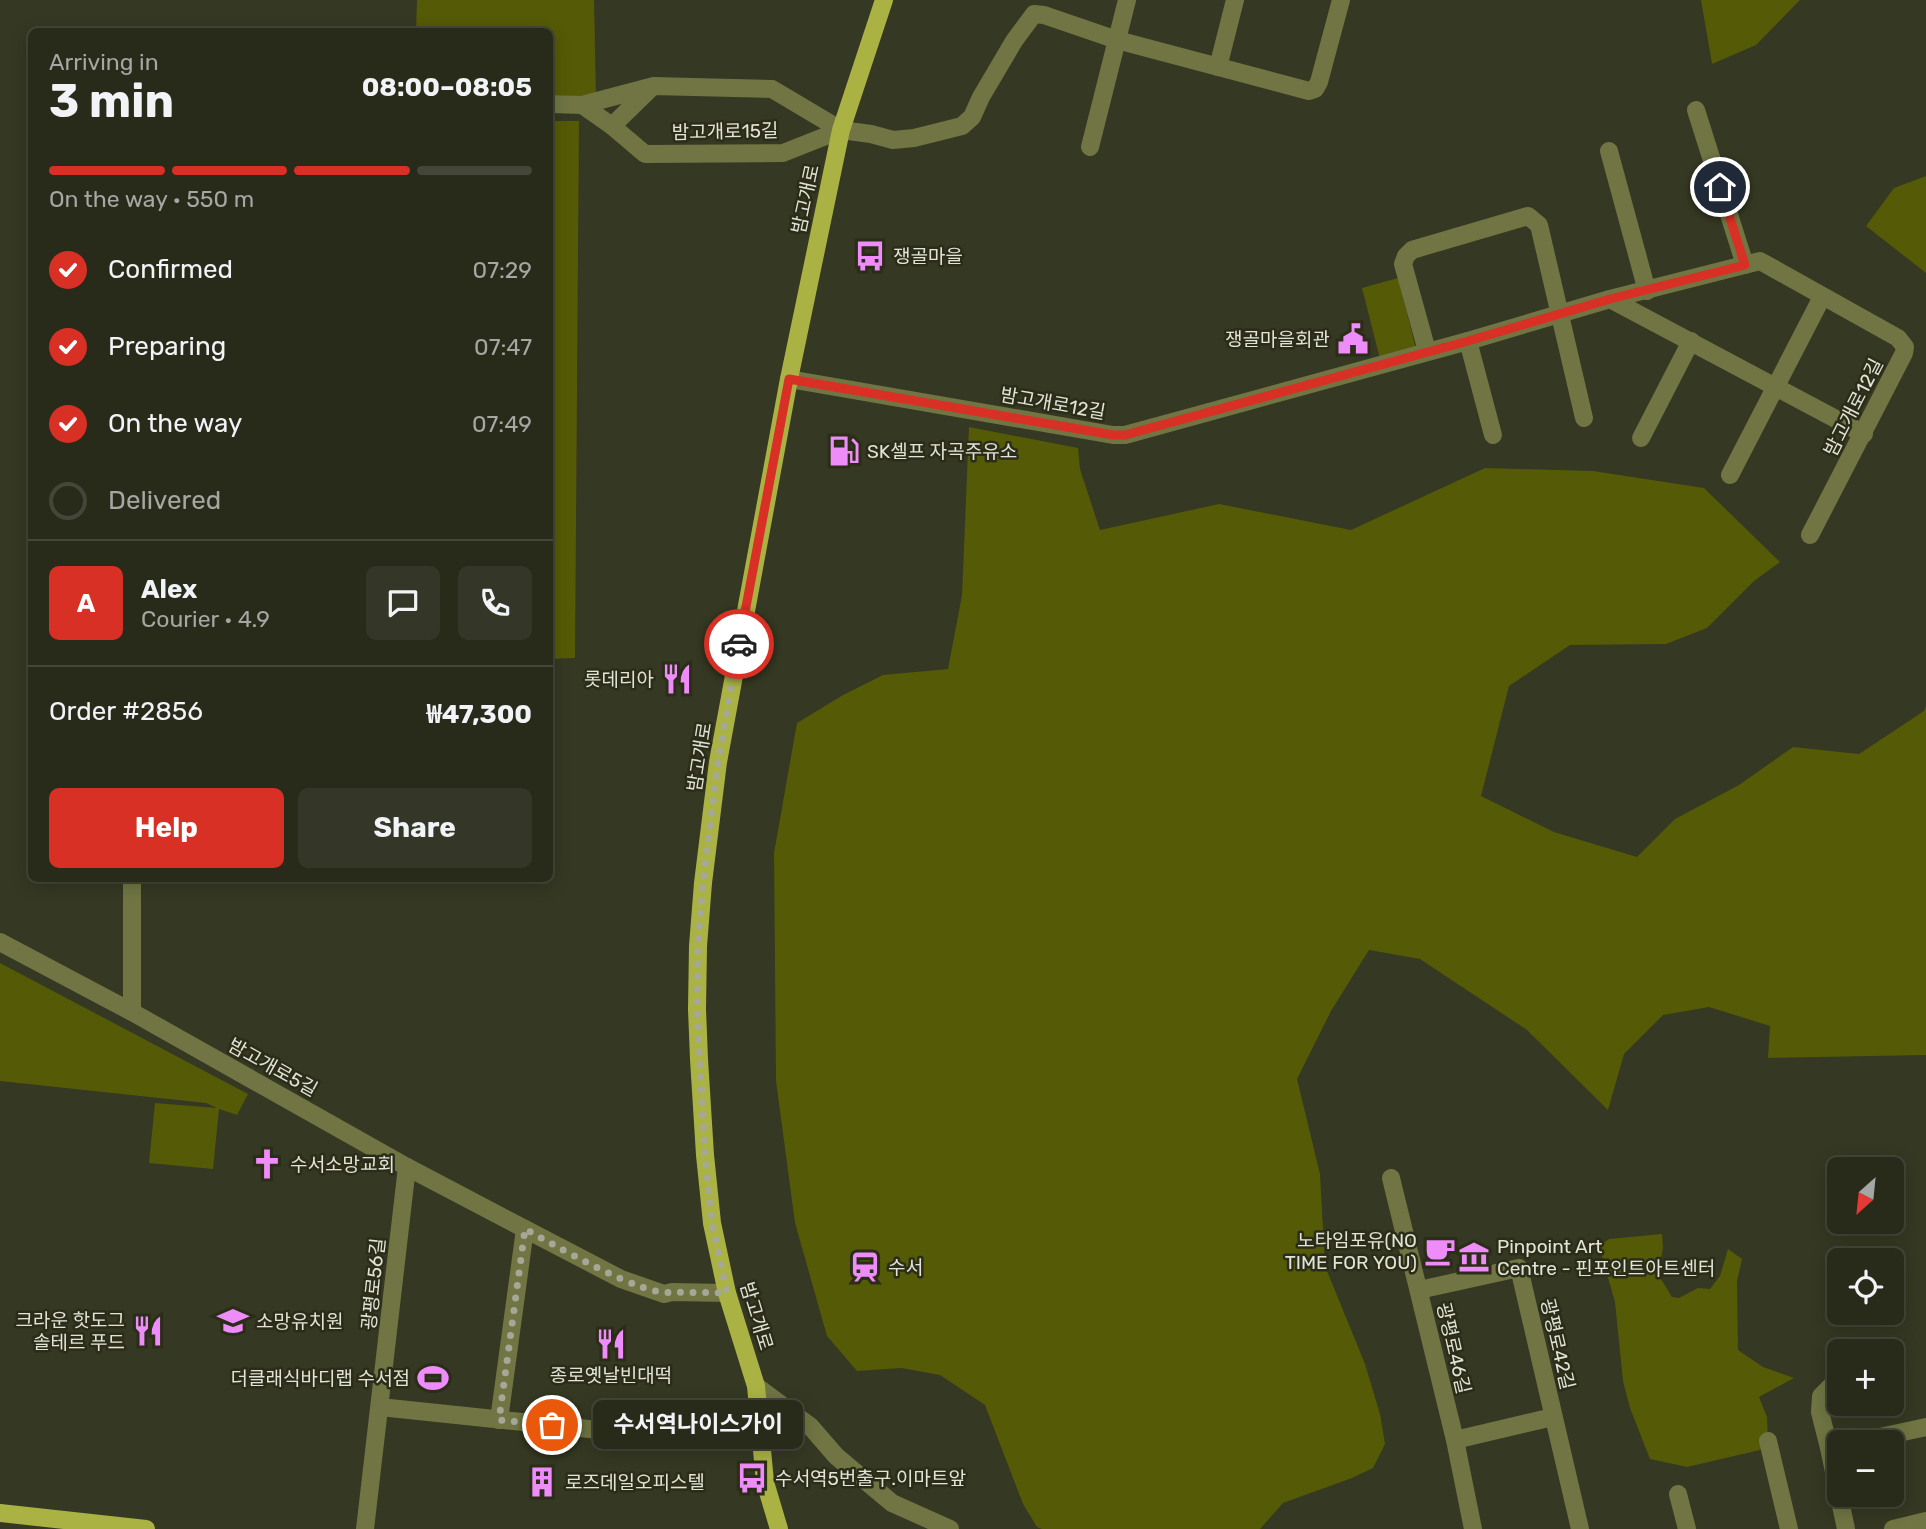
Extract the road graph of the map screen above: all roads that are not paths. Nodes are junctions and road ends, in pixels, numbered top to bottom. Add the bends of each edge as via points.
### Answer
1 (884, 0) edge
2 (1127, 0) edge
3 (1235, 0) edge
4 (1341, 0) edge
5 (1117, 40) junction
6 (1218, 67) junction
7 (653, 86) junction
8 (553, 104) edge
9 (582, 105) junction
10 (1696, 110) dead end
11 (612, 126) junction
12 (841, 130) junction
13 (1090, 147) dead end
14 (1609, 151) dead end
15 (1745, 265) junction
16 (1647, 291) junction
17 (1822, 297) junction
18 (1610, 299) junction
19 (1560, 314) junction
20 (1468, 341) junction
21 (1691, 341) junction
22 (1427, 351) junction
23 (789, 379) junction
24 (1776, 388) junction
25 (1584, 418) dead end
26 (1864, 434) junction
27 (1493, 435) dead end
28 (1641, 438) dead end
29 (1730, 475) dead end
30 (1810, 535) dead end
31 (132, 882) edge
32 (0, 942) edge
33 (132, 1012) junction
34 (407, 1167) junction
35 (1391, 1178) dead end
36 (525, 1229) junction
37 (1419, 1290) junction
38 (727, 1293) junction
39 (756, 1385) junction
40 (1827, 1390) edge
41 (380, 1406) junction
42 (1553, 1417) junction
43 (499, 1420) junction
44 (1926, 1427) edge
45 (1827, 1430) edge
46 (1904, 1432) edge
47 (656, 1436) dead end
48 (1455, 1440) junction
49 (1769, 1441) dead end
50 (1678, 1494) dead end
51 (1843, 1507) edge
52 (773, 1510) junction
53 (0, 1513) edge
54 (1926, 1521) edge
55 (146, 1529) edge
56 (365, 1529) edge
57 (768, 1529) edge
58 (779, 1529) edge
59 (950, 1529) edge
60 (1472, 1529) edge
61 (1580, 1529) edge
62 (1687, 1529) edge
63 (1788, 1529) edge
64 (1846, 1529) edge
65 (1893, 1529) edge

1 - 12 main road, 밤고개로
2 - 5 street
3 - 6 street
4 - 6 street via 1315,89
5 - 6 street
5 - 12 street via 1034,14 972,117 962,126 894,140
5 - 13 street
7 - 9 street, 밤고개로15길
7 - 11 street
7 - 12 street, 밤고개로15길 via 772,89
8 - 9 street
9 - 11 street, 밤고개로15길
10 - 15 street
11 - 12 street, 밤고개로15길 via 645,154 783,153
12 - 23 main road, 밤고개로
14 - 16 street
15 - 16 street, 밤고개로12길
15 - 17 street, 밤고개로12길 via 1760,261
16 - 18 street, 밤고개로12길
17 - 24 street
17 - 26 street, 밤고개로12길 via 1899,338 1905,347
18 - 19 street, 밤고개로12길
18 - 21 street
19 - 20 street, 밤고개로12길
19 - 22 street via 1539,225 1528,216 1412,250 1406,256 1403,264
19 - 25 street
20 - 22 street, 밤고개로12길
20 - 27 street
21 - 24 street
21 - 28 street
22 - 23 street, 밤고개로12길 via 1125,435
23 - 38 main road, 밤고개로 via 718,762 698,946 705,1155 712,1223
24 - 26 street
24 - 29 street
26 - 30 street, 밤고개로12길
31 - 33 street
32 - 33 street, 밤고개로5길
33 - 34 street, 밤고개로5길
34 - 36 street, 밤고개로5길
34 - 41 street, 광평로56길
35 - 37 street, 광평로46길
36 - 38 street, 밤고개로5길 via 621,1279 664,1294
36 - 43 street
37 - 42 street, 광평로42길 via 1518,1268
37 - 48 street, 광평로46길
38 - 39 main road, 밤고개로
39 - 52 main road, 밤고개로 via 765,1482
39 - 59 street via 810,1426 836,1456 892,1503
40 - 45 street via 1819,1401
41 - 43 street
41 - 56 street, 광평로56길
42 - 48 street
42 - 61 street, 광평로42길
43 - 47 street
44 - 46 street
48 - 60 street, 광평로46길
49 - 63 street
50 - 62 street
51 - 64 street
52 - 57 main road
52 - 58 main road, 밤고개로
53 - 55 main road
54 - 65 street

